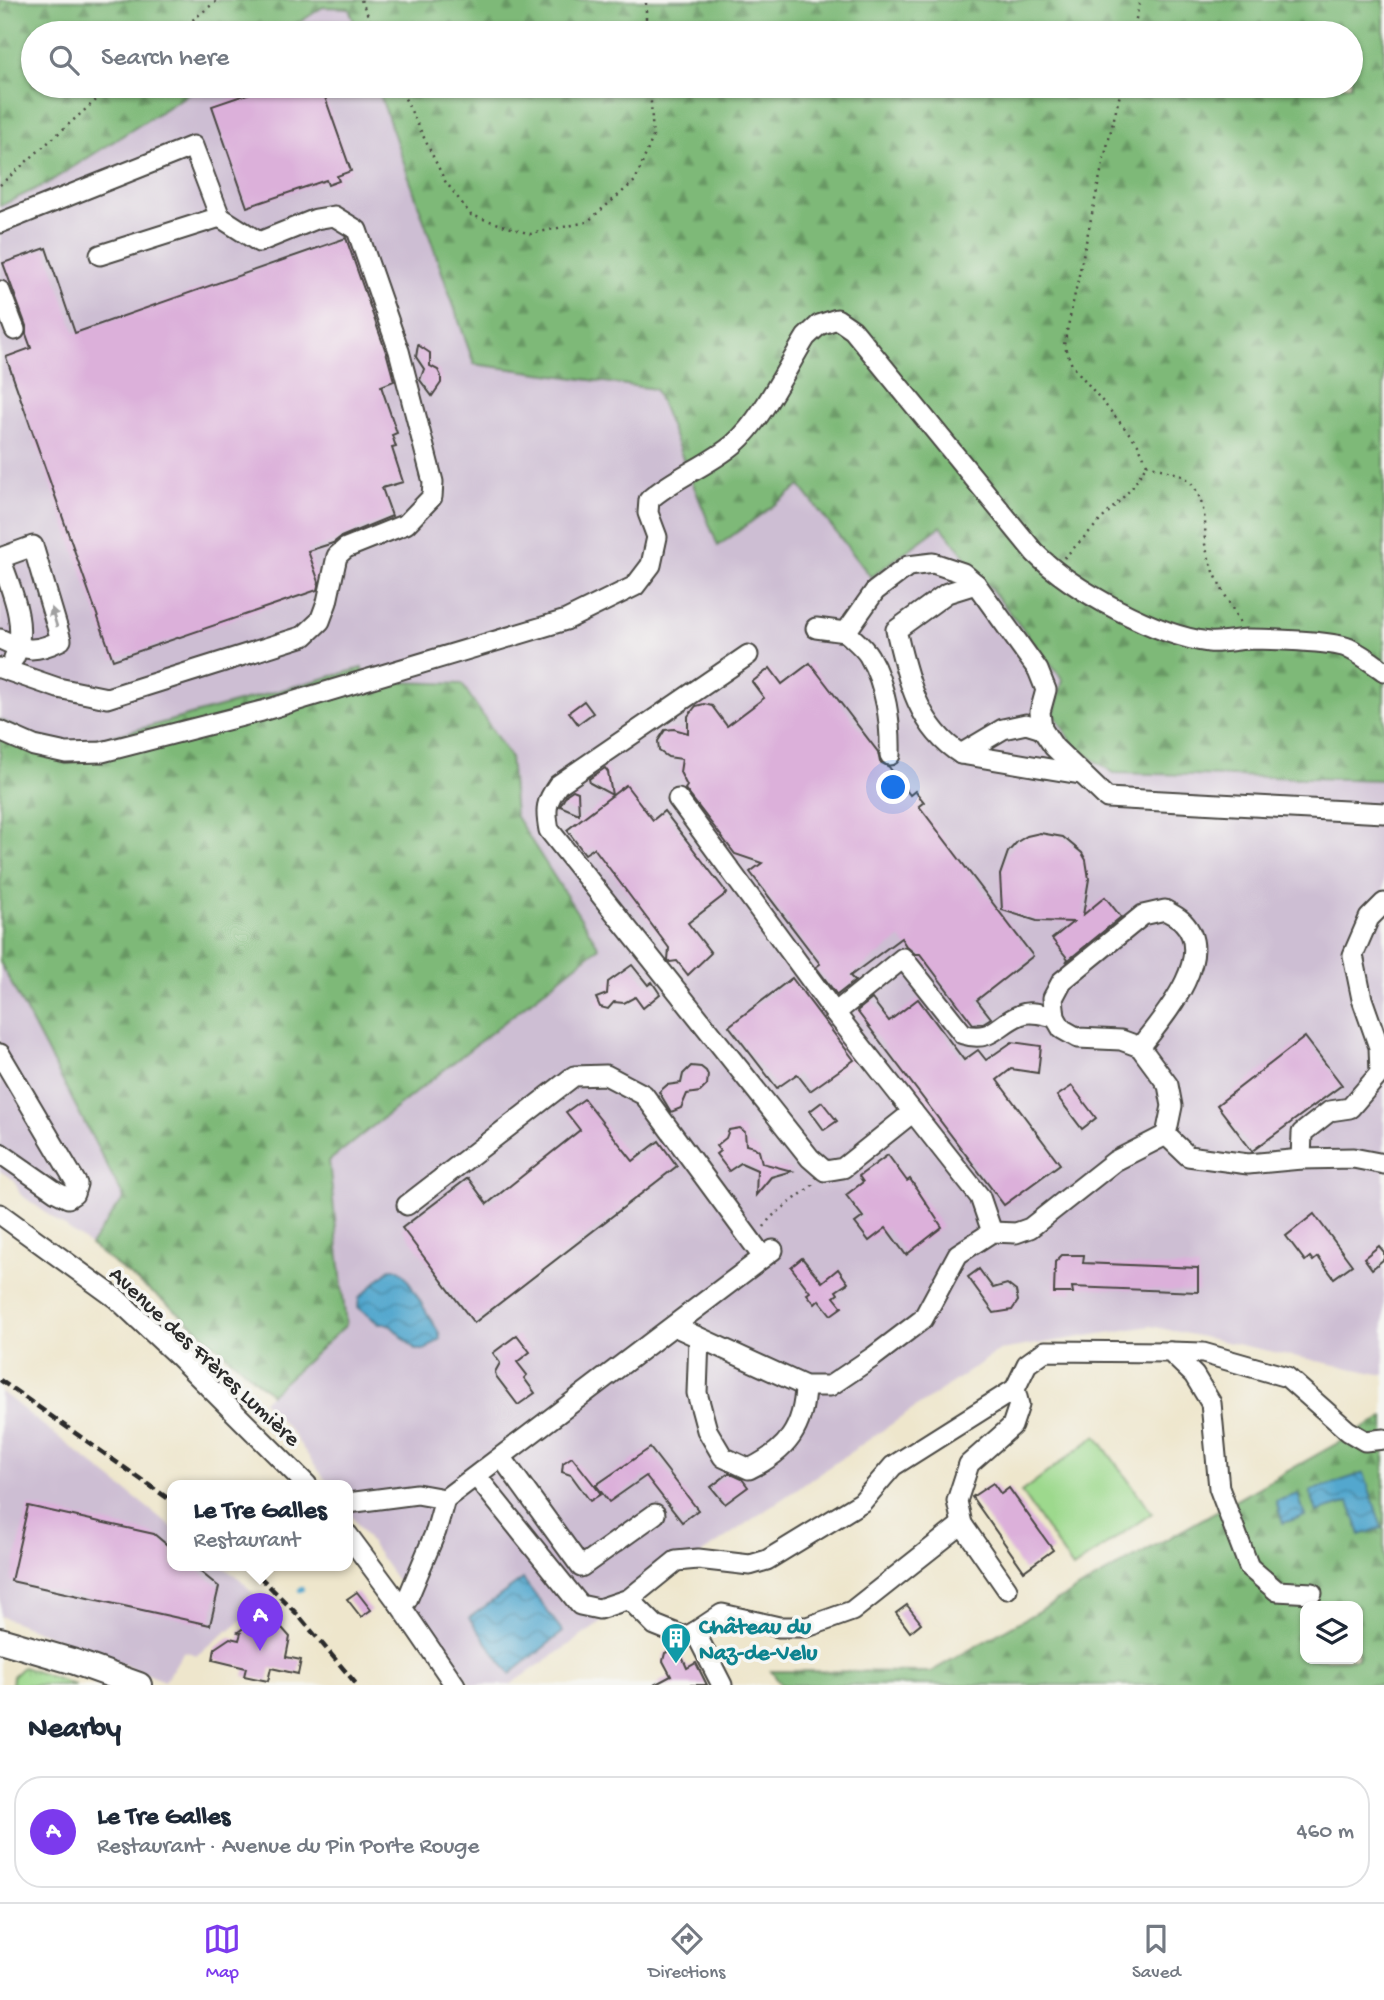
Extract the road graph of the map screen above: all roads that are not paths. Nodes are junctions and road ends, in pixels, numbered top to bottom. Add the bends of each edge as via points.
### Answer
1 (220, 217) junction
2 (0, 223) edge
3 (100, 255) dead end
4 (0, 291) edge
5 (15, 330) dead end
6 (0, 558) edge
7 (976, 584) junction
8 (816, 628) dead end
9 (846, 632) junction
10 (0, 639) edge
11 (19, 648) junction
12 (748, 655) dead end
13 (4, 669) edge
14 (1384, 671) edge
15 (1042, 729) junction
16 (0, 731) edge
17 (961, 754) junction
18 (890, 755) dead end
19 (1080, 774) junction
20 (678, 799) dead end
21 (1384, 813) edge
22 (1384, 904) edge
23 (835, 1013) junction
24 (1055, 1017) junction
25 (1140, 1047) junction
26 (0, 1054) edge
27 (913, 1112) junction
28 (1166, 1135) junction
29 (0, 1153) edge
30 (1300, 1158) junction
31 (1384, 1164) edge
32 (407, 1205) dead end
33 (0, 1214) edge
34 (992, 1232) junction
35 (674, 1326) junction
36 (699, 1338) junction
37 (1170, 1352) junction
38 (804, 1386) junction
39 (1015, 1389) junction
40 (1384, 1439) edge
41 (502, 1458) junction
42 (477, 1477) junction
43 (302, 1480) edge
44 (445, 1499) junction
45 (353, 1502) edge
46 (655, 1514) dead end
47 (962, 1524) junction
48 (353, 1542) edge
49 (1007, 1589) dead end
50 (1312, 1593) dead end
51 (629, 1600) junction
52 (400, 1605) junction
53 (695, 1632) junction
54 (0, 1640) edge
55 (138, 1685) edge
56 (455, 1685) edge
57 (722, 1685) edge

1 - 2 street via 193,146
1 - 3 street
1 - 13 street via 259,242 334,216 357,230 399,351 433,482 432,497 406,524 337,556 320,621 304,636 107,698 58,688
4 - 5 street
6 - 11 street via 18,609
11 -> 6 street via 36,650 61,640 33,546
7 - 9 street via 962,573 933,564 908,566 874,591
7 - 15 street via 1038,670 1045,690
7 - 17 street via 947,593 896,630 921,712 946,745
8 - 9 street
9 - 18 street via 869,656 886,700
10 - 11 street
11 - 13 street
12 - 27 street via 558,785 548,799 549,830 825,1171 843,1168
14 - 16 street via 1346,646 1249,639 1210,642 1184,636 1125,614 1052,570 853,330 837,320 819,325 806,337 750,428 724,451 664,486 649,500 648,513 657,537 651,565 635,586 566,620 102,752 66,753
15 - 17 street via 1026,724 1003,729
15 - 19 street
17 - 19 street
19 - 21 street via 1107,798
20 - 23 street
22 - 30 street via 1369,918 1353,955 1379,1047 1380,1073 1350,1108 1330,1111 1302,1133
23 - 24 street via 903,958 963,1034 977,1038 995,1032 1021,1014
23 - 27 street
24 - 25 street via 1062,1029 1078,1038 1121,1040
24 - 25 street via 1053,998 1062,981 1143,915 1165,910 1184,923 1193,939 1194,960 1189,978
25 - 28 street via 1168,1085 1172,1106
26 - 29 street via 77,1184 74,1194 68,1198 55,1192
27 - 34 street via 980,1197
28 - 30 street via 1188,1156 1248,1164
28 - 34 street via 1115,1161 1030,1228 1016,1233
30 - 31 street via 1353,1158
32 - 35 street via 574,1076 606,1075 644,1095 769,1254
33 - 43 street, Avenue des Frères Lumière via 117,1299
34 - 38 street via 958,1254 923,1319 830,1386
35 - 36 street
35 - 41 street
36 - 38 street
36 - 38 street via 697,1393 707,1430 723,1457 749,1469 770,1459 792,1437 804,1405
37 - 39 street via 1045,1351 1027,1364
37 - 40 street via 1203,1353 1287,1377 1348,1431 1365,1441
37 - 50 street via 1194,1375 1211,1404 1219,1488 1249,1567 1277,1591
39 - 47 street via 1019,1405 1012,1426 969,1464 957,1501
39 - 51 street via 893,1466 862,1502 767,1560 750,1565 676,1561
41 - 42 street
41 - 46 street via 581,1567
42 - 44 street
42 - 51 street via 580,1605 599,1609
44 - 45 street via 416,1494
44 - 52 street via 427,1554 407,1600
47 - 49 street
47 - 53 street via 852,1611 807,1627 779,1627 722,1614
48 - 52 street
51 - 53 street via 655,1625 685,1637
52 - 56 street
53 - 57 street
54 - 55 main road

